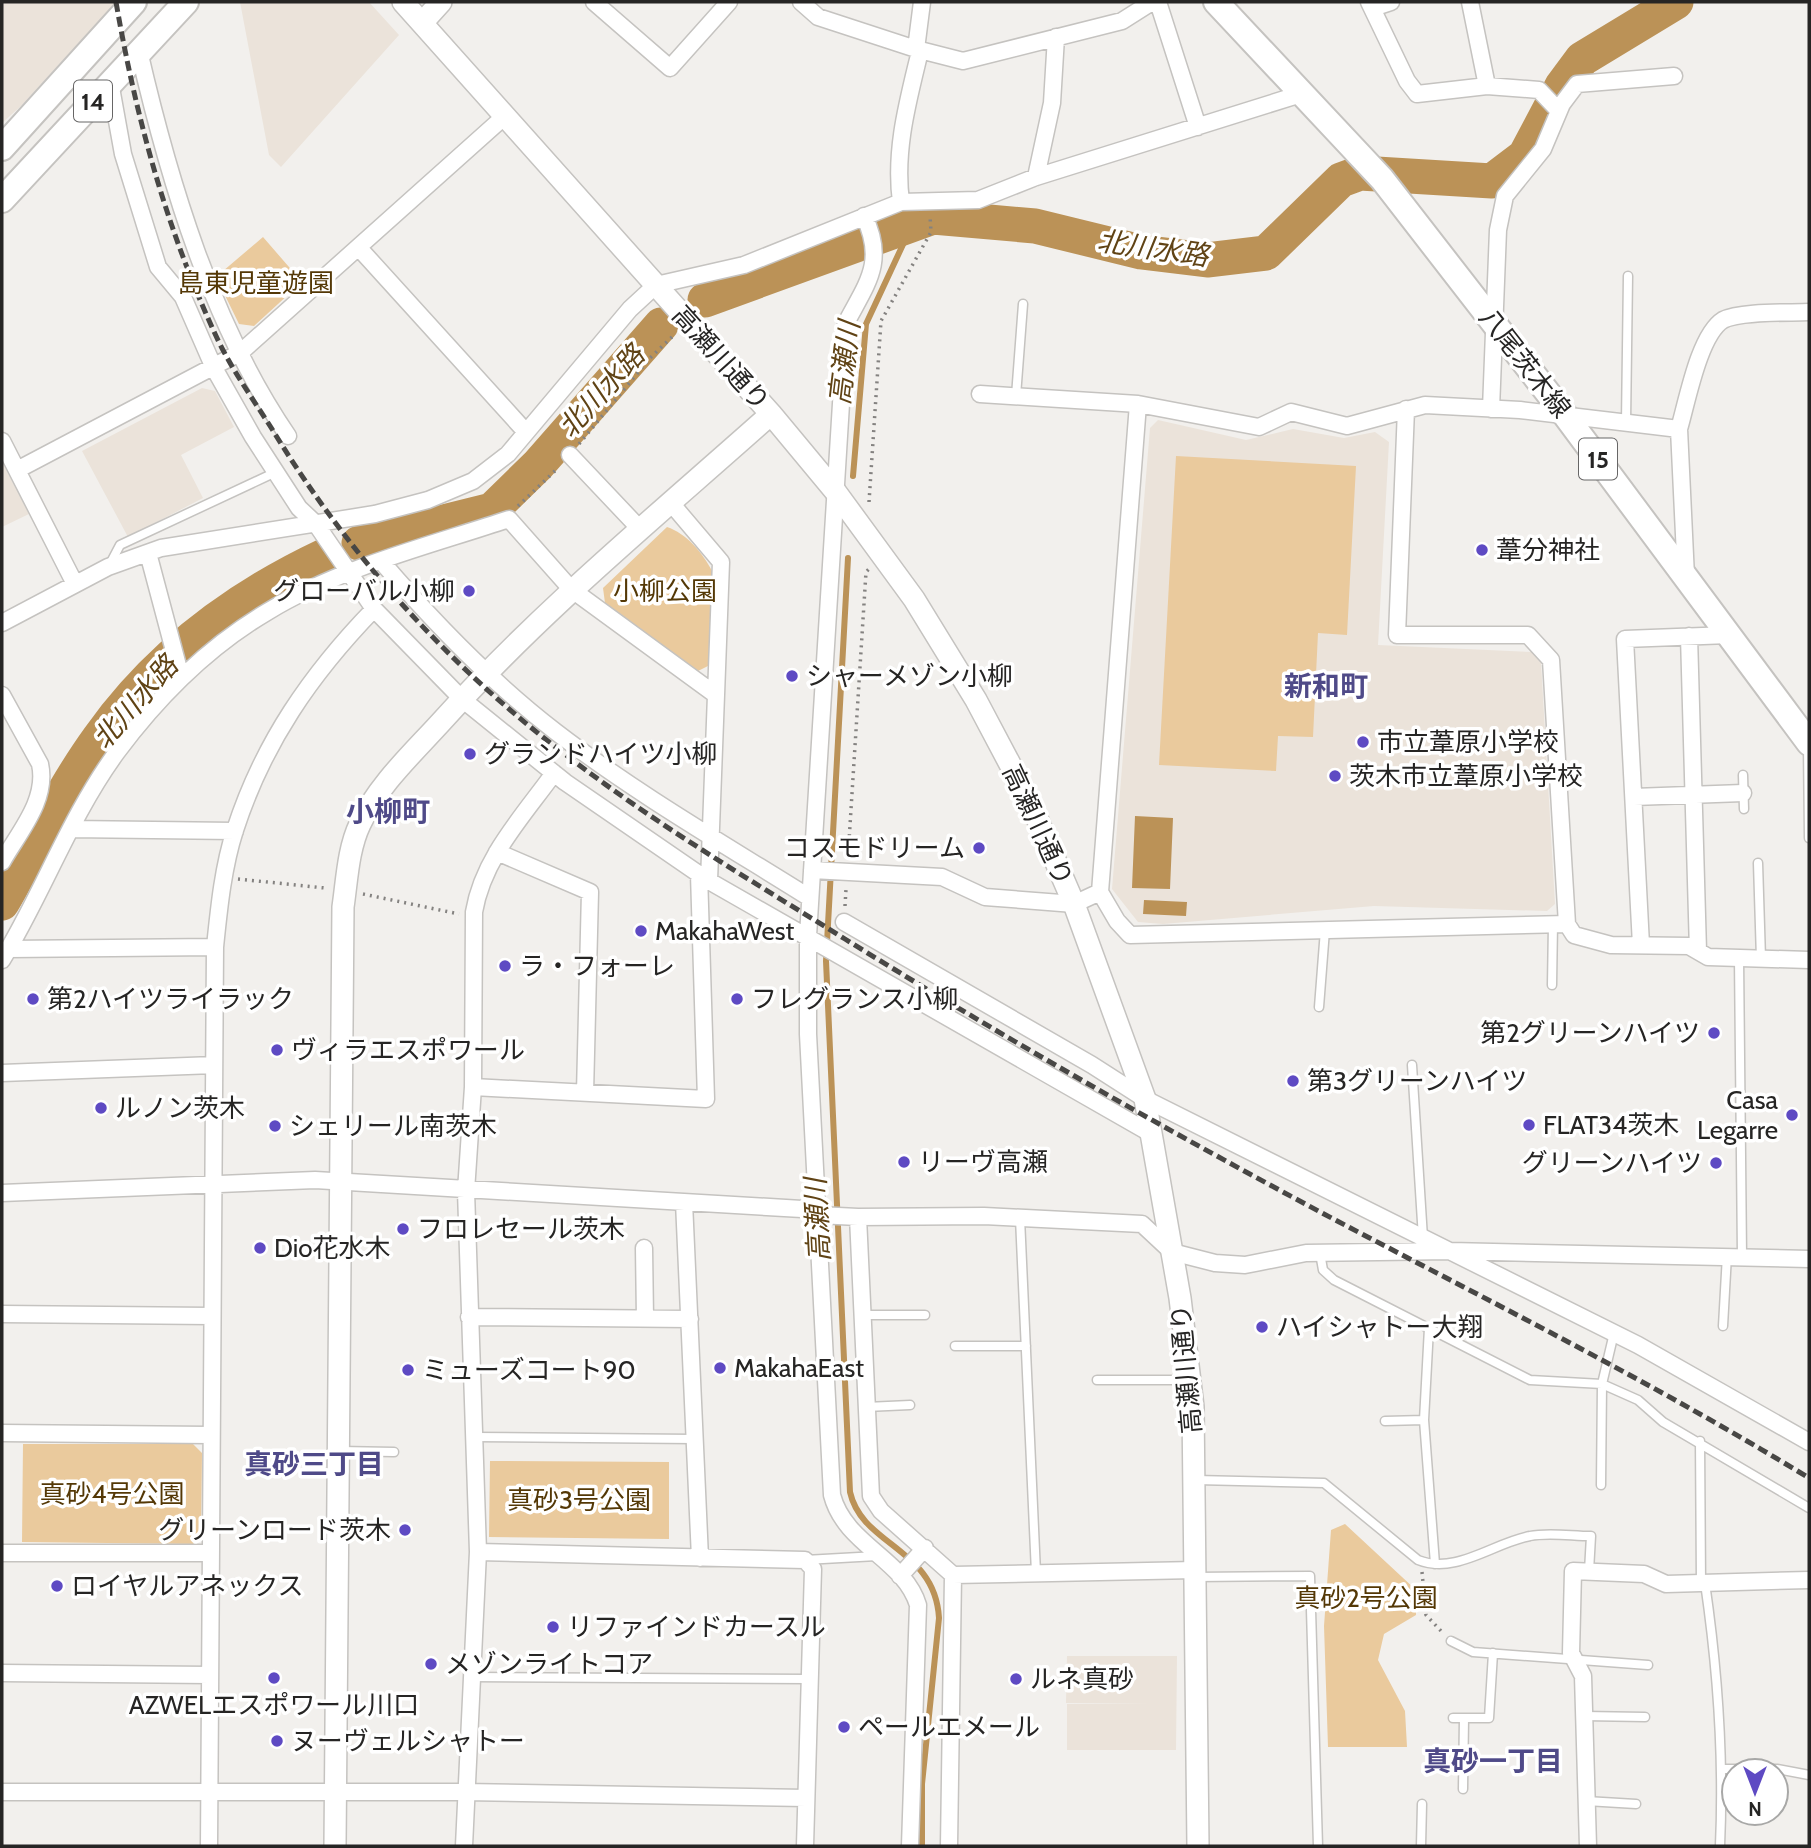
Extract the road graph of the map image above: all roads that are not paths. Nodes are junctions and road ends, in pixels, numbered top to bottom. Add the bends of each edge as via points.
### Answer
1 (134, 2) edge
2 (186, 2) edge
3 (403, 2) edge
4 (441, 2) edge
5 (594, 2) edge
6 (729, 2) edge
7 (801, 2) edge
8 (922, 2) edge
9 (1216, 2) edge
10 (1391, 2) edge
11 (1471, 2) edge
12 (1151, 3) edge
13 (1371, 5) edge
14 (422, 23) junction
15 (1056, 37) junction
16 (918, 50) junction
17 (139, 51) junction
18 (1674, 76) dead end
19 (110, 82) junction
20 (1487, 86) junction
21 (1301, 94) junction
22 (1559, 111) junction
23 (506, 116) junction
24 (1198, 127) junction
25 (2, 148) edge
26 (1036, 177) junction
27 (2, 200) edge
28 (901, 202) junction
29 (866, 220) junction
30 (359, 248) junction
31 (1628, 276) dead end
32 (656, 285) junction
33 (1023, 304) dead end
34 (1809, 312) edge
35 (1496, 324) junction
36 (241, 352) junction
37 (214, 368) junction
38 (980, 394) dead end
39 (1016, 396) junction
40 (1138, 404) junction
41 (1491, 408) junction
42 (1406, 410) junction
43 (771, 414) junction
44 (1565, 415) junction
45 (1626, 422) junction
46 (1679, 429) junction
47 (525, 431) junction
48 (288, 436) dead end
49 (2, 441) edge
50 (570, 455) road end
51 (17, 470) junction
52 (276, 472) junction
53 (835, 491) junction
54 (671, 503) junction
55 (316, 524) junction
56 (640, 529) junction
57 (148, 553) junction
58 (382, 561) junction
59 (108, 567) junction
60 (349, 573) junction
61 (1686, 578) junction
62 (75, 584) junction
63 (571, 589) junction
64 (374, 609) junction
65 (2, 623) edge
66 (1729, 635) junction
67 (1689, 636) junction
68 (180, 672) junction
69 (486, 673) junction
70 (2, 695) edge
71 (716, 695) junction
72 (462, 699) junction
73 (1809, 743) edge
74 (554, 773) junction
75 (1743, 775) dead end
76 (1694, 794) junction
77 (1634, 797) junction
78 (1744, 801) joint
79 (71, 829) junction
80 (235, 831) junction
81 (710, 836) junction
82 (1809, 838) edge
83 (497, 852) junction
84 (2, 862) edge
85 (1758, 863) dead end
86 (815, 870) junction
87 (704, 878) junction
88 (1100, 892) junction
89 (810, 898) junction
90 (1074, 904) junction
91 (845, 922) dead end
92 (1560, 924) junction
93 (1325, 930) junction
94 (812, 938) junction
95 (1641, 945) junction
96 (215, 947) junction
97 (1698, 951) junction
98 (5, 954) edge
99 (1739, 958) junction
100 (1761, 959) junction
101 (1809, 960) edge
102 (1552, 985) dead end
103 (1319, 1007) dead end
104 (214, 1065) junction
105 (1412, 1065) dead end
106 (2, 1073) edge
107 (473, 1087) junction
108 (585, 1093) junction
109 (1145, 1099) junction
110 (1150, 1133) junction
111 (343, 1182) junction
112 (214, 1183) junction
113 (466, 1191) junction
114 (2, 1193) edge
115 (684, 1202) junction
116 (821, 1215) junction
117 (854, 1217) junction
118 (1020, 1218) junction
119 (1423, 1238) junction
120 (644, 1248) dead end
121 (1450, 1251) junction
122 (1172, 1252) junction
123 (1320, 1253) junction
124 (1735, 1256) junction
125 (1809, 1259) edge
126 (2, 1314) edge
127 (862, 1315) junction
128 (925, 1315) dead end
129 (211, 1316) junction
130 (469, 1317) junction
131 (645, 1319) junction
132 (690, 1319) junction
133 (1723, 1326) dead end
134 (1429, 1328) junction
135 (1614, 1333) junction
136 (955, 1346) dead end
137 (1026, 1346) junction
138 (1097, 1380) dead end
139 (1189, 1380) junction
140 (1602, 1384) junction
141 (910, 1405) dead end
142 (866, 1407) junction
143 (1424, 1420) junction
144 (1385, 1421) dead end
145 (2, 1433) edge
146 (210, 1435) junction
147 (474, 1437) junction
148 (694, 1439) junction
149 (1700, 1441) junction
150 (1809, 1442) edge
151 (340, 1451) junction
152 (394, 1452) dead end
153 (1194, 1480) junction
154 (1601, 1485) dead end
155 (1809, 1508) edge
156 (923, 1550) junction
157 (478, 1552) junction
158 (2, 1553) edge
159 (210, 1553) junction
160 (877, 1556) junction
161 (700, 1558) junction
162 (805, 1560) junction
163 (1435, 1564) junction
164 (1590, 1571) junction
165 (1036, 1573) junction
166 (1195, 1573) junction
167 (902, 1574) junction
168 (953, 1575) junction
169 (1809, 1580) edge
170 (1703, 1583) junction
171 (1451, 1641) road end
172 (1493, 1653) junction
173 (1575, 1661) junction
174 (1648, 1665) dead end
175 (2, 1673) edge
176 (210, 1675) junction
177 (471, 1677) junction
178 (808, 1679) junction
179 (1584, 1716) junction
180 (1645, 1717) dead end
181 (1453, 1718) dead end
182 (1464, 1718) junction
183 (1722, 1757) edge
184 (1790, 1771) edge
185 (1809, 1775) edge
186 (1463, 1789) dead end
187 (2, 1792) edge
188 (209, 1792) junction
189 (464, 1792) junction
190 (336, 1794) junction
191 (806, 1798) junction
192 (1585, 1801) junction
193 (1422, 1804) dead end
194 (1636, 1804) dead end
195 (1721, 1827) edge
196 (209, 1846) edge
197 (335, 1846) edge
198 (464, 1846) edge
199 (805, 1846) edge
200 (911, 1846) edge
201 (949, 1846) edge
202 (1198, 1846) edge
203 (1318, 1846) edge
204 (1421, 1846) edge
205 (1588, 1846) edge
206 (1720, 1846) edge

1 - 25 main road, 14
2 - 17 main road, 14
3 - 14 street, 高瀬川通り
4 - 14 street
5 - 6 street via 670,68
7 - 16 street via 818,18
8 - 16 street
9 - 21 main road, 八尾茨木線 / 15
10 - 13 street
11 - 20 street
12 - 15 street via 1122,21
12 - 24 street
13 - 20 street via 1417,93
14 - 23 street, 高瀬川通り
15 - 16 street via 963,61
15 - 26 street via 1052,103
16 - 28 street via 903,123
17 - 19 main road, 14
17 - 36 street via 181,204
18 - 22 street via 1577,84
19 - 27 main road, 14
19 - 37 street via 123,154 146,236 158,267 183,297
20 - 22 street via 1539,90
21 - 24 street
21 - 35 main road, 八尾茨木線 / 15 via 1374,170
22 - 35 street via 1543,149 1505,196 1498,230
23 - 30 street
23 - 32 street, 高瀬川通り
24 - 26 street
26 - 28 street via 978,200
28 - 29 street
29 - 32 street via 744,265
29 - 53 street via 876,245 874,267 846,323
30 - 36 street
30 - 47 street
31 - 45 lane
32 - 43 street, 高瀬川通り
32 - 47 street
33 - 39 lane
34 - 46 street via 1724,320 1704,346
35 - 41 street
35 - 44 main road, 八尾茨木線 / 15
36 - 37 street
36 - 48 street
37 - 51 street
37 - 52 street
38 - 39 street
39 - 40 street
40 - 42 street via 1259,427 1291,412 1348,426
40 - 88 street
41 - 42 street via 1425,405
41 - 44 street
42 - 92 street via 1397,635 1528,635 1551,660
43 - 53 street, 高瀬川通り
43 - 54 street
44 - 45 street
44 - 61 main road, 八尾茨木線 / 15
45 - 46 street
46 - 61 street
47 - 55 street via 508,454 473,481 428,500
49 - 51 street
50 - 56 street
51 - 62 street
52 - 55 street via 299,508
52 - 59 lane via 120,545
53 - 86 street
53 - 90 street, 高瀬川通り via 914,599 976,700 1030,802
54 - 56 street
54 - 71 street via 721,562
55 - 57 street
55 - 60 street
56 - 63 street
57 - 59 street
57 - 68 street
58 - 60 street
58 - 63 street via 509,519
58 - 69 street via 441,631
59 - 62 street
60 - 64 street
60 - 68 street via 267,612
61 - 66 main road, 八尾茨木線 / 15
62 - 65 street
63 - 69 street
63 - 71 street
64 - 72 street
64 - 80 street via 312,678 284,722
66 - 67 street
66 - 73 main road, 八尾茨木線 / 15
67 - 76 street
67 - 77 street via 1625,639
68 - 79 street via 117,752
69 - 72 street
69 - 81 street via 557,733
70 - 84 street via 40,764 42,783 41,795
71 - 81 street
72 - 74 street
72 - 111 street via 384,785 359,825 349,863 343,907
73 - 82 lane
74 - 83 street
74 - 87 street
75 - 78 lane
76 - 77 street
76 - 78 street
76 - 97 street
77 - 95 street
79 - 80 street
79 - 98 street
80 - 96 street via 221,891
81 - 87 street
81 - 89 street
83 - 107 street via 478,887 474,912
83 - 108 street via 590,892
85 - 100 lane
86 - 89 street
86 - 90 street via 942,877 985,897
87 - 94 street
87 - 108 street via 706,1099
88 - 90 street
88 - 93 street via 1130,935
89 - 94 street
90 - 109 street, 高瀬川通り
91 - 109 street
92 - 93 street
92 - 95 street via 1574,935 1611,945
92 - 102 lane
93 - 103 lane
94 - 110 street
94 - 116 street via 808,1034
95 - 97 street via 1689,946
96 - 98 street
96 - 104 street
97 - 99 street via 1708,957
99 - 100 street
99 - 124 lane
100 - 101 street
104 - 106 street
104 - 112 street
105 - 119 lane
107 - 108 street
107 - 113 street
109 - 110 street, 高瀬川通り
109 - 119 street
110 - 122 street, 高瀬川通り
111 - 112 street
111 - 113 street
111 - 151 street
112 - 114 street
112 - 129 street
113 - 115 street
113 - 130 street
115 - 116 street via 802,1209
115 - 132 street
116 - 117 street
116 - 160 street via 832,1495 845,1526
117 - 118 street
117 - 127 street
118 - 122 street via 1142,1224
118 - 137 lane
119 - 121 street
120 - 131 street
121 - 123 street
121 - 124 street
121 - 135 street
122 - 123 street via 1245,1265
122 - 139 street, 高瀬川通り
123 - 134 lane via 1323,1270 1334,1280
124 - 125 street
124 - 133 lane
126 - 129 street
127 - 128 lane
127 - 142 street
129 - 146 street
130 - 131 street
130 - 147 street
131 - 132 street
132 - 148 street
134 - 140 lane via 1530,1380
134 - 143 lane
135 - 140 lane
135 - 150 street
136 - 137 lane
137 - 165 lane
138 - 139 lane
139 - 153 street, 高瀬川通り
140 - 149 lane via 1638,1400 1663,1422
140 - 154 lane
141 - 142 lane
142 - 156 street via 871,1496
143 - 144 lane
143 - 163 lane
145 - 146 street
146 - 159 street
147 - 148 lane
147 - 157 street
148 - 161 street
149 - 155 lane
149 - 170 lane
151 - 152 lane
151 - 190 street
153 - 163 lane via 1324,1483 1421,1560
153 - 166 street, 高瀬川通り
156 - 167 street
156 - 168 street
157 - 161 street
157 - 177 street
158 - 159 street
159 - 176 street
160 - 162 lane
160 - 167 street
161 - 162 street
162 - 178 street via 813,1569
163 - 164 lane via 1475,1557 1531,1535 1591,1536
164 - 170 street via 1644,1574 1666,1584
164 - 173 street via 1573,1570 1571,1653
165 - 166 street
165 - 168 street
166 - 202 street, 高瀬川通り
166 - 203 lane via 1310,1576
167 - 200 street via 919,1614
168 - 201 street
169 - 170 street
170 - 183 lane via 1717,1667
171 - 172 lane via 1461,1649
172 - 173 lane
172 - 182 lane via 1489,1718
173 - 174 lane
173 - 179 street via 1583,1676
175 - 176 street
176 - 188 street
177 - 178 lane
177 - 189 street
178 - 191 street
179 - 180 lane
179 - 192 street
181 - 182 lane
182 - 186 lane
184 - 185 lane
187 - 188 street
188 - 190 street
188 - 196 street
189 - 190 street
189 - 191 street
189 - 198 street
190 - 197 street
191 - 199 street
192 - 194 lane
192 - 205 street
193 - 204 lane
195 - 206 lane

